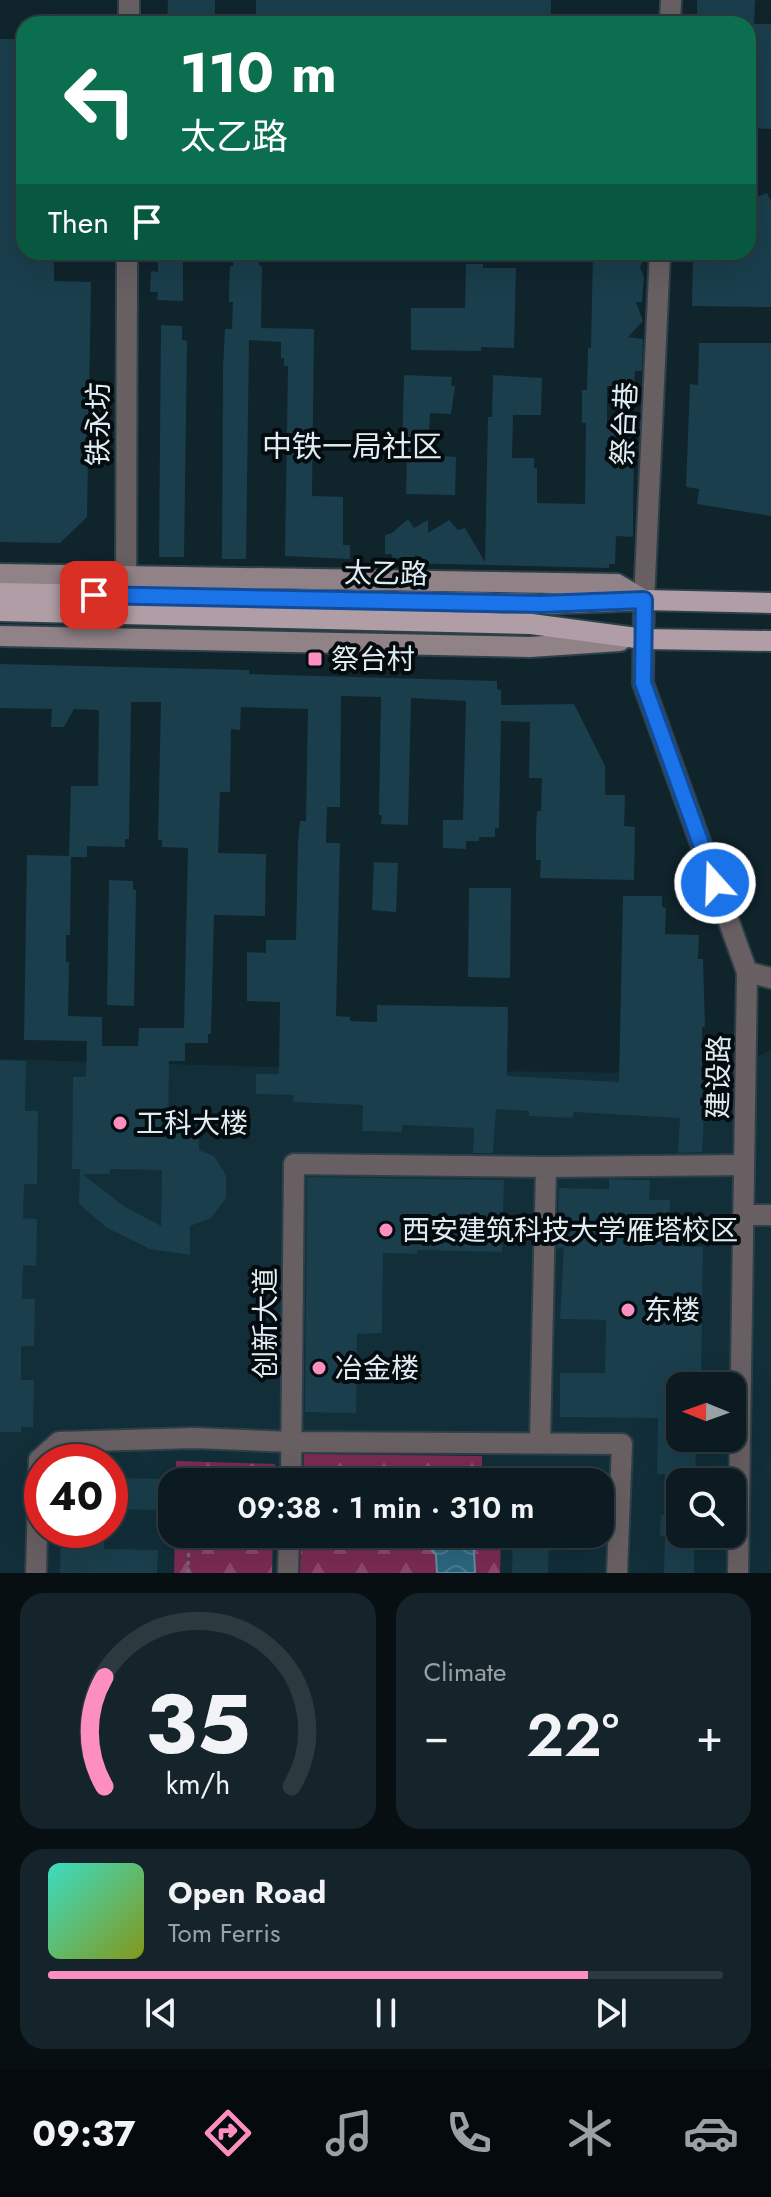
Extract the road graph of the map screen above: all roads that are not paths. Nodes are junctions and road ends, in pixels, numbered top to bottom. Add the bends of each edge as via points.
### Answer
1 (127, 260) edge
2 (660, 260) edge
3 (0, 574) edge
4 (126, 586) junction
5 (0, 593) edge
6 (644, 600) junction
7 (771, 603) edge
8 (0, 611) edge
9 (0, 636) edge
10 (644, 639) junction
11 (771, 641) edge
12 (747, 972) junction
13 (771, 978) edge
14 (744, 1165) junction
15 (546, 1167) junction
16 (744, 1215) junction
17 (771, 1215) edge
18 (292, 1442) junction
19 (540, 1442) junction
20 (291, 1468) edge
21 (289, 1548) edge
22 (36, 1573) edge
23 (288, 1573) edge
24 (617, 1573) edge
25 (738, 1573) edge

1 - 4 street, 铁永坊
2 - 6 street, 祭台巷
3 - 4 main road
4 - 5 main road, 太乙路
4 - 6 main road, 太乙路 via 541,604
6 - 7 main road, 太乙路
6 - 10 street, 建设路
8 - 10 main road, 太乙路 via 531,624
9 - 10 main road via 530,647
10 - 11 main road, 太乙路
10 - 12 street, 建设路 via 643,683
12 - 13 street
12 - 14 street, 建设路
14 - 15 street
14 - 16 street, 建设路
15 - 18 street, 创新大道 via 294,1164
15 - 19 street
16 - 17 street
16 - 25 street, 建设路
18 - 19 street
18 - 20 street, 创新大道
18 - 22 street via 59,1442 39,1460
19 - 24 street via 622,1444
21 - 23 street

